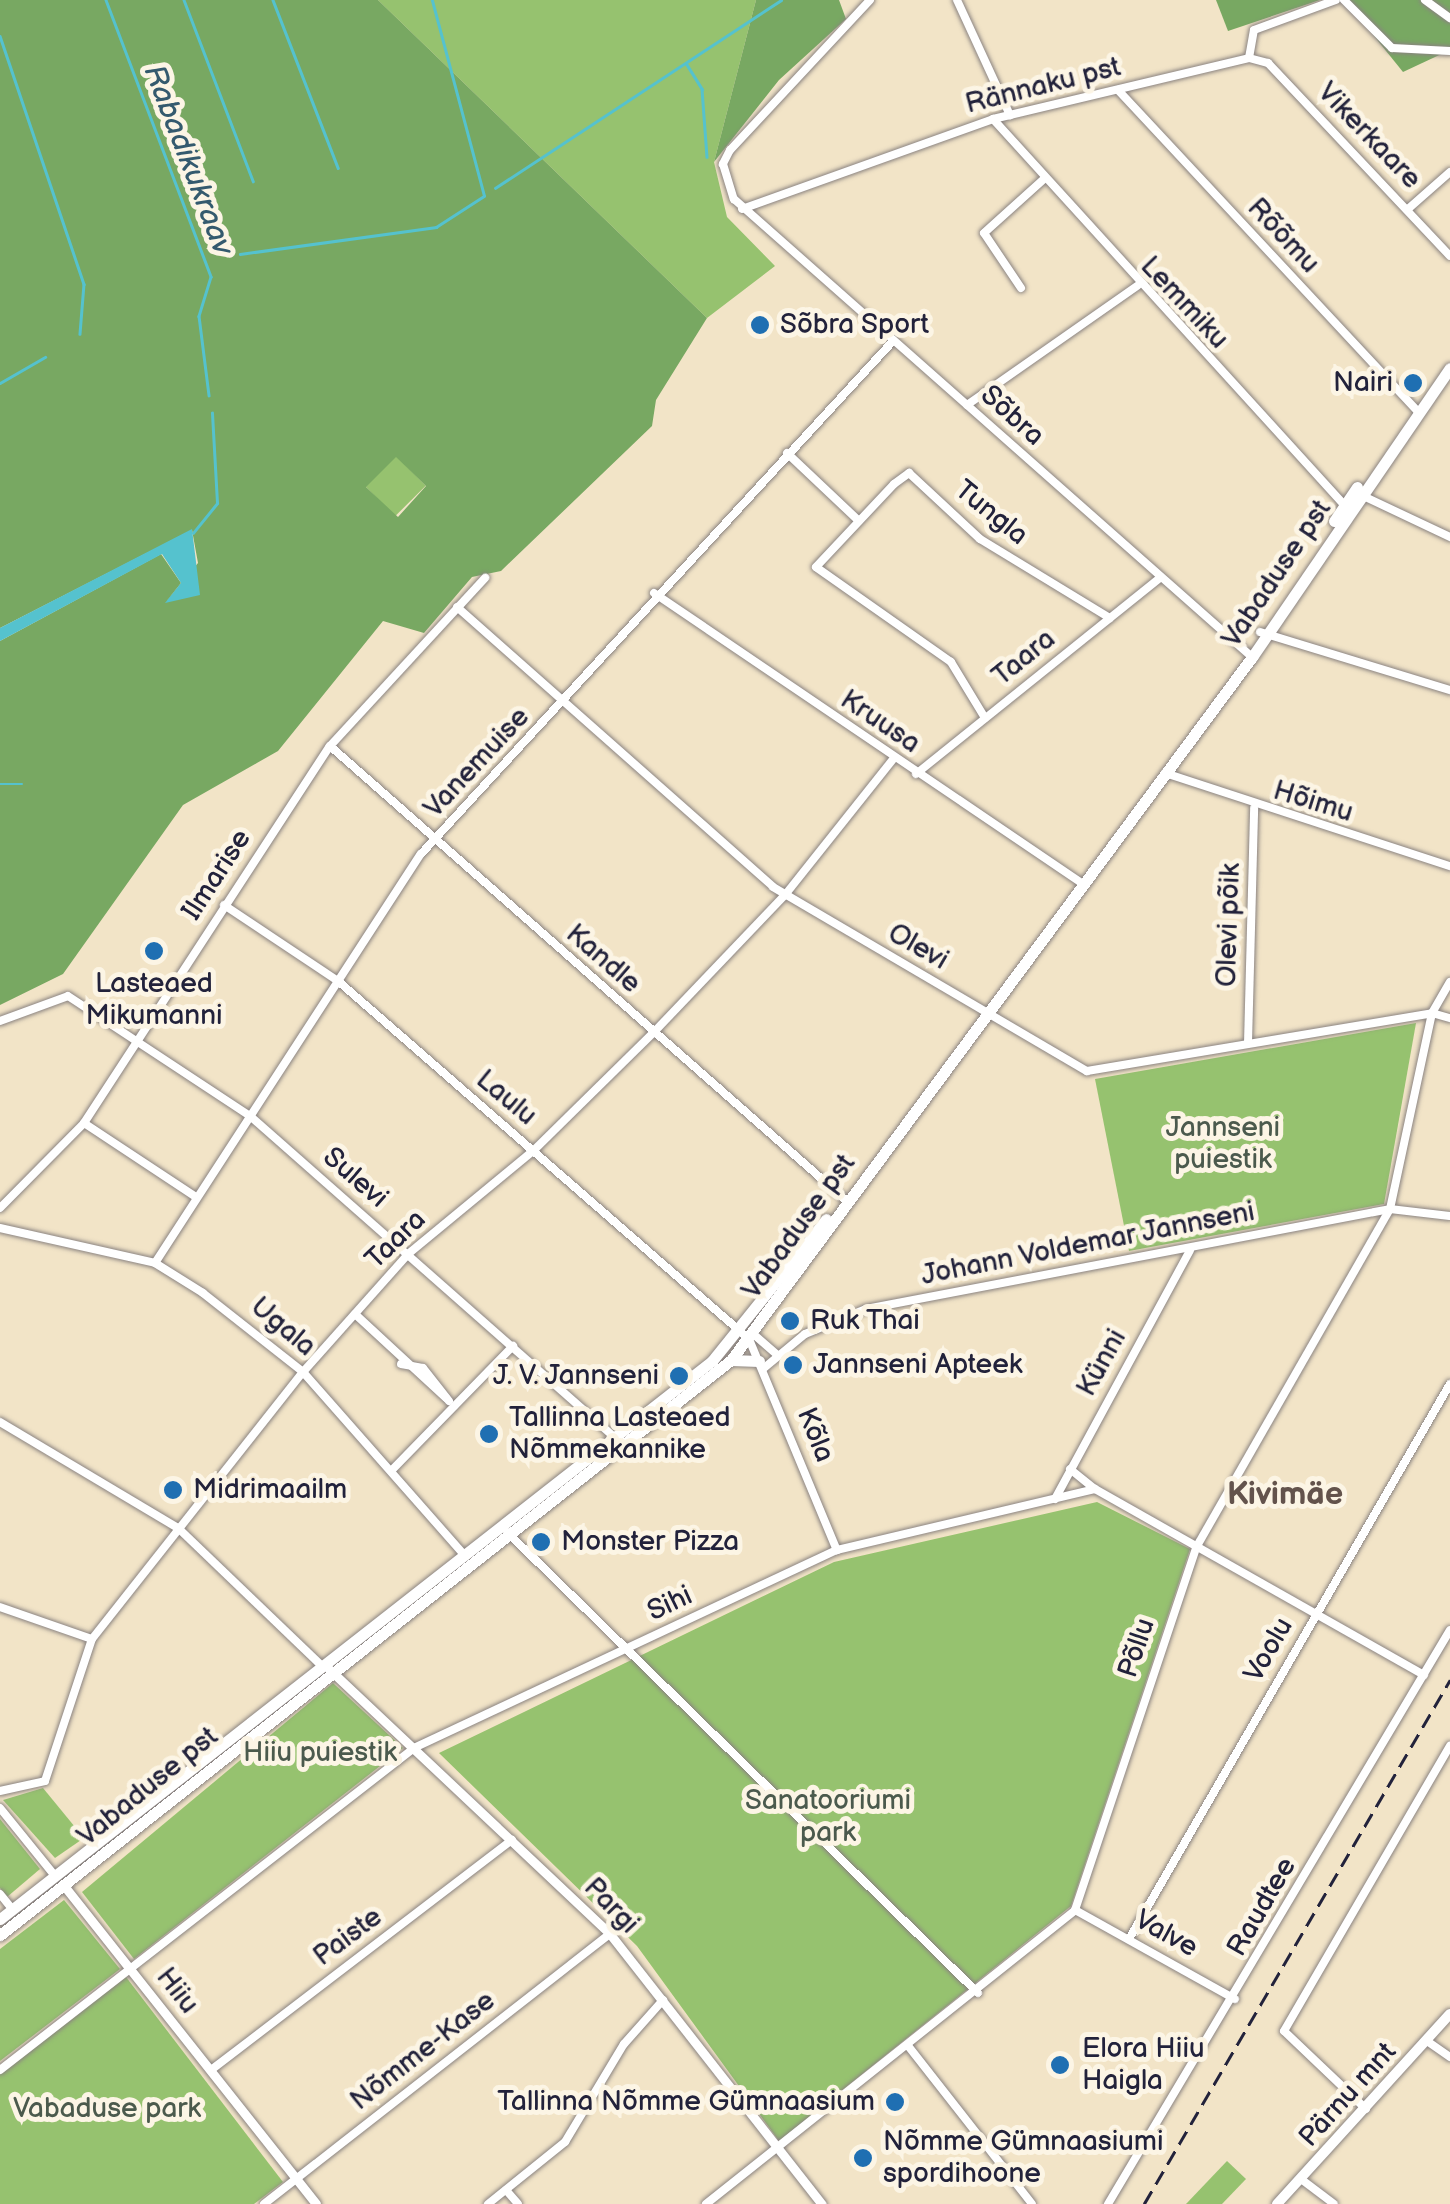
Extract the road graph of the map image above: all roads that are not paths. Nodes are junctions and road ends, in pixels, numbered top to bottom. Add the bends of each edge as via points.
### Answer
1 (870, 0) edge
2 (957, 0) edge
3 (1336, 0) edge
4 (1344, 0) edge
5 (1425, 0) edge
6 (1450, 18) edge
7 (1450, 52) edge
8 (1249, 58) junction
9 (1118, 90) junction
10 (1010, 115) junction
11 (992, 119) junction
12 (1450, 172) edge
13 (1044, 179) junction
14 (742, 209) junction
15 (1408, 209) junction
16 (1450, 256) edge
17 (1137, 286) junction
18 (1021, 288) dead end
19 (894, 342) junction
20 (1450, 358) edge
21 (1450, 368) edge
22 (967, 406) junction
23 (1414, 409) junction
24 (787, 453) junction
25 (1357, 493) junction
26 (1347, 508) junction
27 (859, 522) junction
28 (1450, 536) edge
29 (486, 578) dead end
30 (1160, 578) junction
31 (654, 593) junction
32 (458, 607) junction
33 (1110, 618) junction
34 (1263, 634) junction
35 (1249, 655) junction
36 (1450, 690) edge
37 (564, 702) junction
38 (985, 718) junction
39 (330, 746) junction
40 (894, 758) junction
41 (916, 774) junction
42 (1166, 774) junction
43 (1254, 808) junction
44 (434, 840) junction
45 (1450, 866) edge
46 (1080, 882) junction
47 (785, 895) junction
48 (224, 905) junction
49 (338, 981) junction
50 (1450, 982) edge
51 (984, 1011) junction
52 (1432, 1013) junction
53 (1450, 1018) edge
54 (0, 1021) edge
55 (653, 1033) junction
56 (136, 1041) junction
57 (1248, 1043) junction
58 (250, 1116) junction
59 (84, 1123) junction
60 (533, 1151) junction
61 (196, 1197) junction
62 (845, 1200) junction
63 (0, 1208) edge
64 (1390, 1209) junction
65 (1450, 1216) edge
66 (0, 1228) edge
67 (1190, 1250) junction
68 (408, 1254) junction
69 (154, 1263) junction
70 (355, 1314) junction
71 (748, 1334) junction
72 (512, 1346) junction
73 (777, 1355) junction
74 (731, 1360) junction
75 (762, 1365) junction
76 (302, 1372) junction
77 (1450, 1384) edge
78 (456, 1407) junction
79 (0, 1422) edge
80 (618, 1442) junction
81 (1070, 1469) junction
82 (391, 1470) junction
83 (1095, 1489) junction
84 (1054, 1499) junction
85 (178, 1528) junction
86 (505, 1529) junction
87 (1197, 1546) junction
88 (837, 1550) junction
89 (467, 1559) junction
90 (0, 1607) edge
91 (1316, 1615) junction
92 (1450, 1630) edge
93 (92, 1639) junction
94 (624, 1650) junction
95 (328, 1669) junction
96 (1424, 1675) junction
97 (1450, 1746) edge
98 (414, 1748) junction
99 (0, 1790) edge
100 (0, 1808) edge
101 (512, 1840) junction
102 (54, 1876) junction
103 (64, 1887) junction
104 (0, 1894) edge
105 (12, 1909) junction
106 (1075, 1910) junction
107 (0, 1918) edge
108 (610, 1934) junction
109 (0, 1935) edge
110 (1129, 1939) junction
111 (130, 1968) junction
112 (978, 1993) junction
113 (1235, 1999) junction
114 (662, 2000) junction
115 (1450, 2014) edge
116 (1426, 2041) junction
117 (909, 2047) junction
118 (1450, 2057) edge
119 (0, 2070) edge
120 (211, 2070) junction
121 (1366, 2109) junction
122 (778, 2148) junction
123 (296, 2179) junction
124 (1301, 2179) junction
125 (506, 2190) junction
126 (264, 2204) edge
127 (316, 2204) edge
128 (488, 2204) edge
129 (518, 2204) edge
130 (706, 2204) edge
131 (822, 2204) edge
132 (1032, 2204) edge
133 (1108, 2204) edge
134 (1277, 2204) edge
135 (1334, 2204) edge

1 - 14 street via 730,150 724,174
2 - 10 street
3 - 8 street via 1254,30
4 - 7 street via 1392,48
5 - 6 street
8 - 9 street, Rännaku pst
8 - 15 street, Vikerkaare via 1268,63
9 - 10 street, Rännaku pst
9 - 23 street, Rõõmu
10 - 11 street, Rännaku pst
11 - 13 street, Lemmiku
11 - 14 street, Rännaku pst
12 - 15 street
13 - 17 street, Lemmiku
13 - 18 street via 984,232
14 - 19 street, Sõbra
15 - 16 street, Vikerkaare
17 - 22 street
17 - 26 street, Lemmiku
19 - 22 street, Sõbra
19 - 24 street, Vanemuise
20 - 23 highway, Vabaduse pst
21 - 23 highway, Vabaduse pst
22 - 30 street, Sõbra
23 - 25 highway, Vabaduse pst
24 - 27 street
24 - 31 street, Vanemuise
25 - 26 highway, Vabaduse pst
25 - 28 street
26 - 34 highway, Vabaduse pst
27 - 33 street, Tungla via 908,473 980,538
27 - 38 street, Tungla via 816,566 951,662
29 - 32 street, Ilmarise
30 - 33 street, Taara
30 - 35 street, Sõbra
31 - 37 street, Vanemuise
31 - 40 street, Kruusa
32 - 37 street, Olevi
32 - 39 street, Ilmarise
33 - 38 street, Taara
34 - 35 highway, Vabaduse pst
34 - 36 street
35 - 42 highway, Vabaduse pst
35 - 46 highway, Vabaduse pst
37 - 44 street, Vanemuise
37 - 47 street, Olevi
38 - 41 street, Taara
39 - 44 street, Kandle
39 - 48 street, Ilmarise
40 - 41 street, Kruusa
40 - 47 street, Taara
41 - 46 street, Kruusa
42 - 43 street, Hõimu
42 - 46 highway, Vabaduse pst
43 - 45 street, Hõimu
43 - 57 street, Olevi põik
44 - 49 street, Vanemuise
44 - 55 street, Kandle
46 - 51 highway, Vabaduse pst
47 - 51 street, Olevi
47 - 55 street, Taara
48 - 49 street, Laulu
48 - 56 street, Ilmarise
49 - 58 street, Vanemuise
49 - 60 street, Laulu
50 - 52 street, Põllu
51 - 57 street, Olevi via 1087,1071
51 - 62 highway, Vabaduse pst
52 - 53 street, Olevi
52 - 57 street, Olevi
52 - 64 street, Põllu
54 - 56 street, Sulevi via 68,996
55 - 60 street, Taara
55 - 62 street, Kandle
56 - 58 street, Sulevi
56 - 59 street, Ilmarise
58 - 61 street, Vanemuise
58 - 68 street, Sulevi
59 - 61 street
59 - 63 street, Ilmarise
60 - 68 street, Taara
60 - 71 street, Laulu
61 - 69 street, Vanemuise
62 - 71 highway, Vabaduse pst
64 - 65 street, Johann Voldemar Jannseni
64 - 67 street, Johann Voldemar Jannseni
64 - 87 street, Põllu
66 - 69 street, Ugala
67 - 73 street, Johann Voldemar Jannseni via 866,1309
67 - 81 street, Künni
68 - 70 street, Taara
68 - 72 street, Sulevi
69 - 76 street, Ugala
70 - 76 street, Taara
70 - 78 street via 401,1364 423,1368
71 - 73 street
71 - 74 highway, Vabaduse pst
71 - 75 street, Kõla
71 - 80 highway, Vabaduse pst
72 - 78 street
72 - 80 street, Sulevi
73 - 75 street, Johann Voldemar Jannseni
74 - 75 highway
74 - 80 highway, Vabaduse pst
75 - 88 street, Kõla
76 - 82 street, Ugala
76 - 85 street, Taara
77 - 91 street, Voolu
78 - 82 street
79 - 85 street, Pargi
80 - 86 highway, Vabaduse pst
81 - 83 street
81 - 84 street, Künni
82 - 89 street, Ugala
83 - 84 street, Sihi
83 - 87 street
84 - 88 street, Sihi
85 - 93 street, Taara
85 - 95 street, Pargi
86 - 89 highway, Vabaduse pst
86 - 94 street
87 - 91 street
87 - 106 street, Põllu
88 - 94 street, Sihi
89 - 95 highway, Vabaduse pst
90 - 93 street
91 - 96 street
91 - 110 street, Voolu
92 - 96 street, Raudtee
93 - 99 street, Taara via 45,1782
94 - 98 street, Sihi
94 - 112 street
95 - 98 street, Pargi
95 - 102 highway, Vabaduse pst
95 - 103 highway, Vabaduse pst
96 - 113 street, Raudtee
97 - 121 street via 1284,2031
98 - 101 street, Pargi
98 - 111 street, Sihi
100 - 102 street, Hiiu
101 - 108 street, Pargi
101 - 120 street, Paiste
102 - 103 street, Hiiu
102 - 105 highway, Vabaduse pst
103 - 109 highway, Vabaduse pst
103 - 111 street, Hiiu
104 - 105 street
105 - 107 highway, Vabaduse pst
106 - 110 street, Valve
106 - 112 street
108 - 114 street, Pargi
108 - 123 street, Nõmme-Kase
110 - 113 street, Valve
111 - 119 street, Sihi
111 - 120 street, Hiiu
112 - 117 street
113 - 133 street, Raudtee
114 - 122 street, Pargi
114 - 125 street via 624,2044 566,2142
115 - 116 main road, Pärnu mnt
116 - 118 street
116 - 121 main road, Pärnu mnt
117 - 122 street
117 - 132 street
120 - 123 street, Hiiu
121 - 124 main road, Pärnu mnt
122 - 130 street
122 - 131 street, Pargi
123 - 126 street, Nõmme-Kase
123 - 127 street, Hiiu
124 - 134 main road, Pärnu mnt
124 - 135 street
125 - 128 street
125 - 129 street

